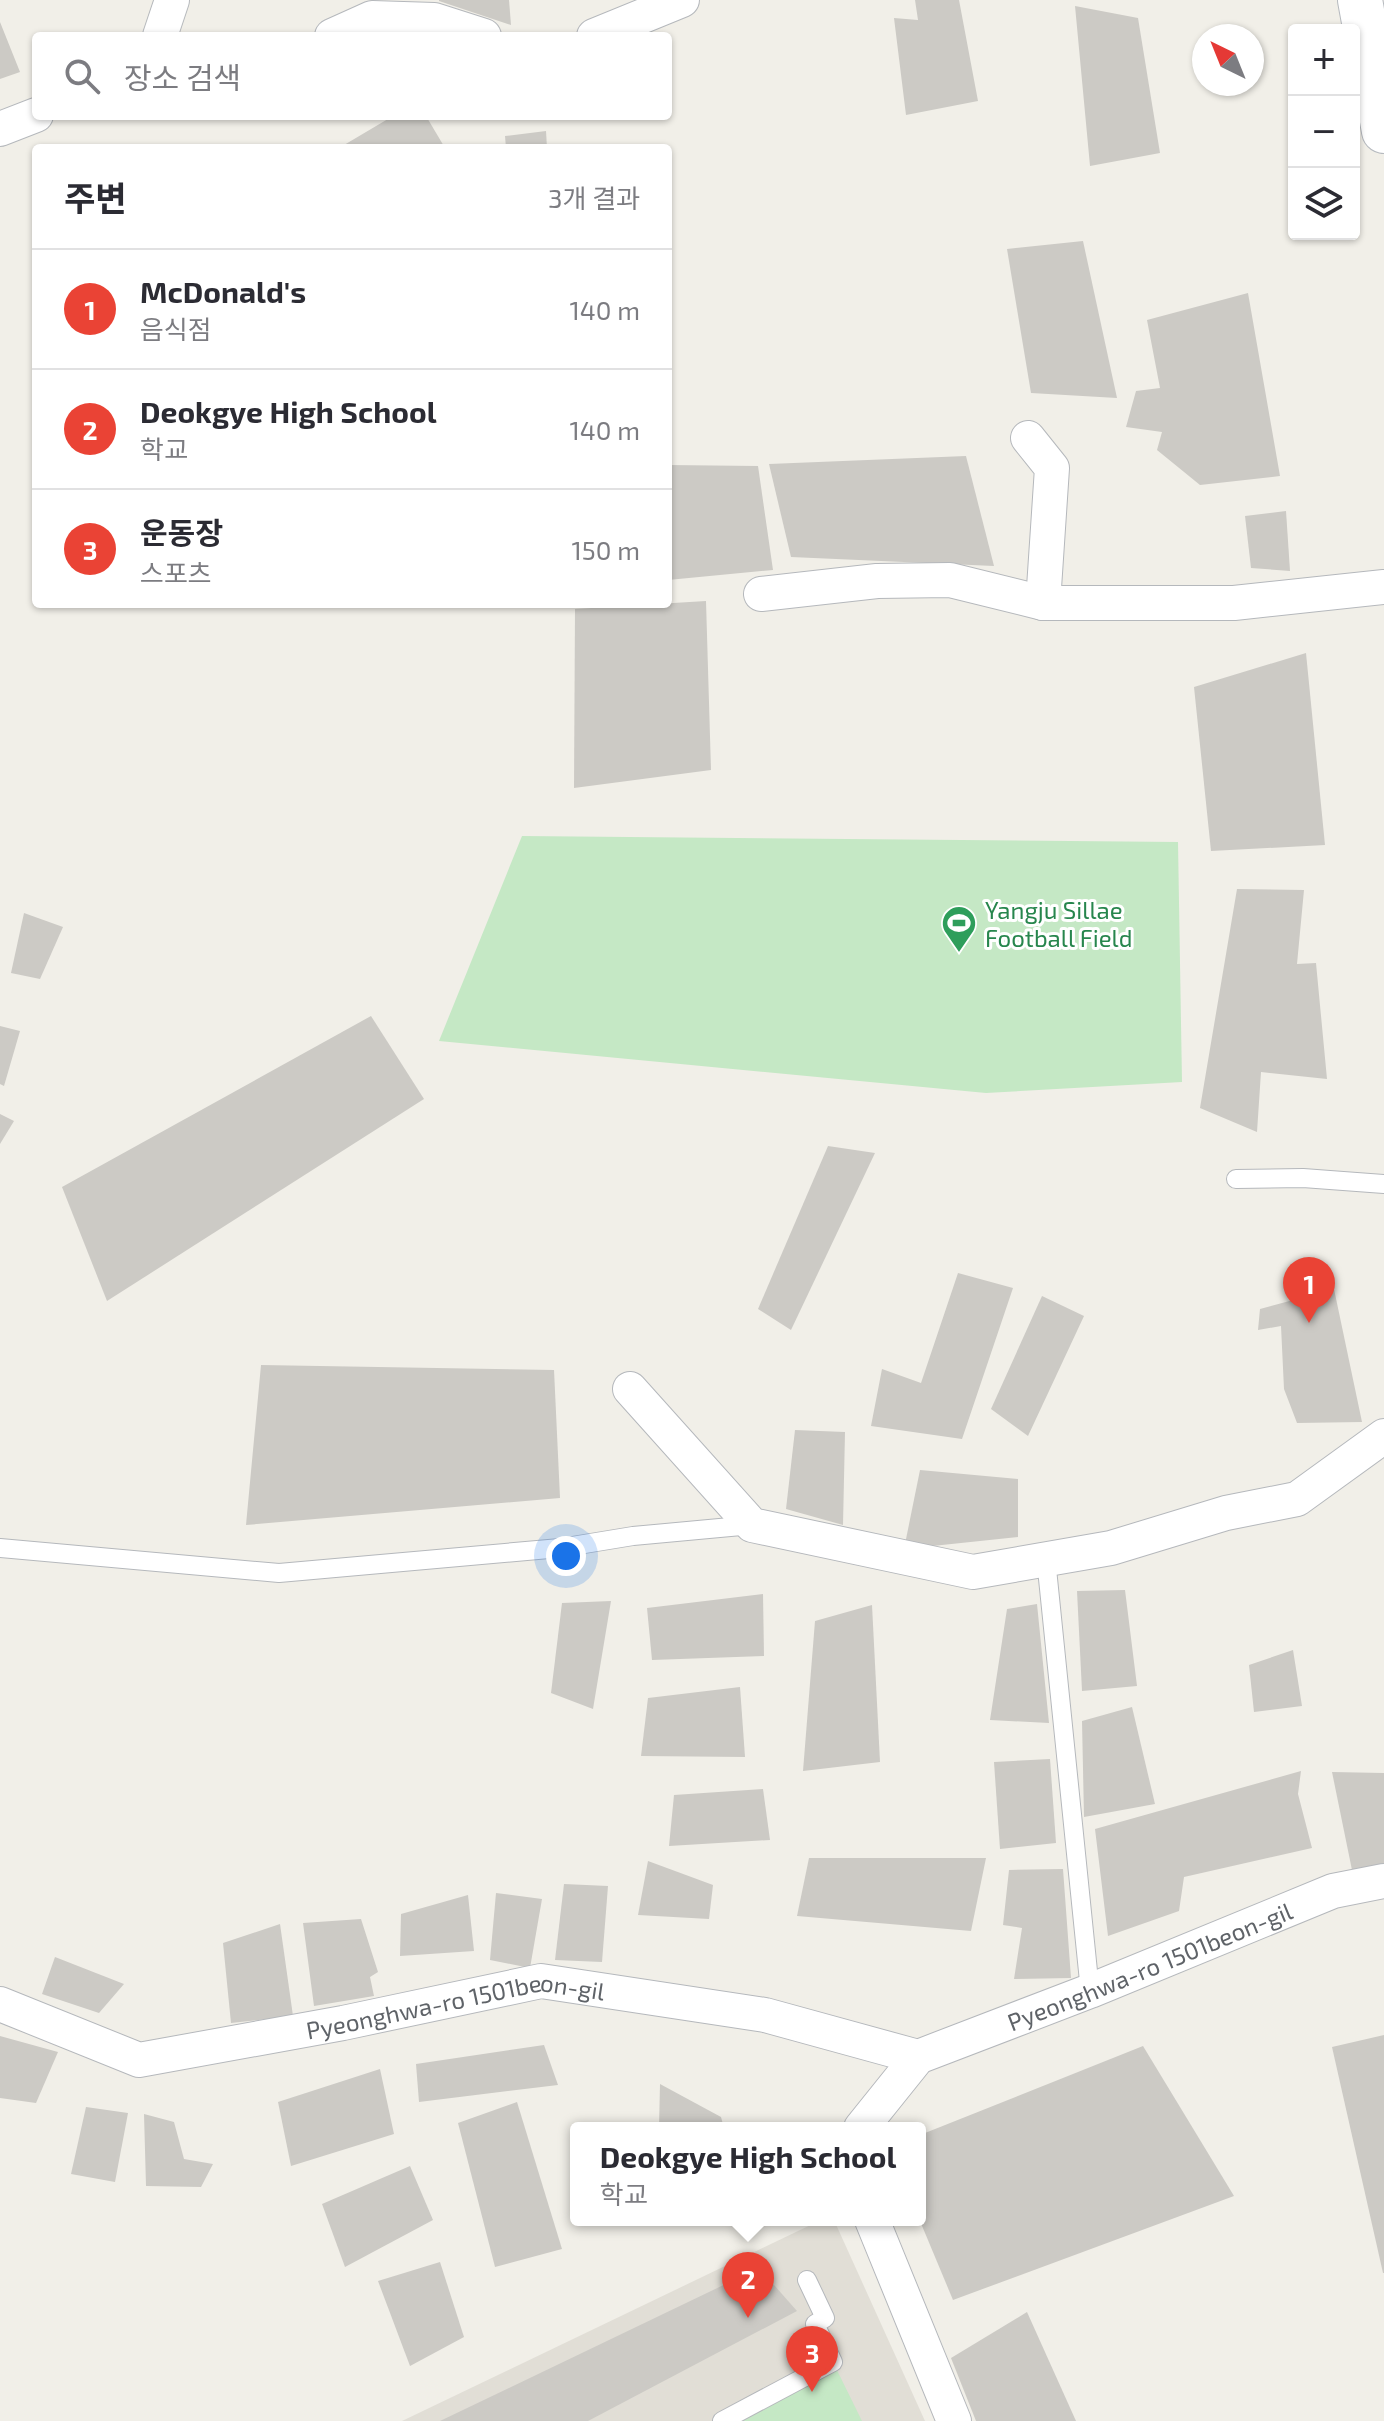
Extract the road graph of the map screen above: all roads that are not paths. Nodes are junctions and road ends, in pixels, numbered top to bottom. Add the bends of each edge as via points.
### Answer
1 (172, 0) edge
2 (682, 0) edge
3 (1360, 0) edge
4 (161, 32) edge
5 (341, 32) edge
6 (472, 32) edge
7 (604, 32) edge
8 (32, 117) edge
9 (0, 129) edge
10 (1384, 131) edge
11 (1028, 438) dead end
12 (1384, 587) edge
13 (761, 594) dead end
14 (1043, 603) junction
15 (1236, 1179) dead end
16 (1384, 1184) edge
17 (630, 1389) dead end
18 (1384, 1436) edge
19 (752, 1525) junction
20 (0, 1548) edge
21 (1046, 1559) junction
22 (1384, 1881) edge
23 (1090, 1991) junction
24 (0, 2004) edge
25 (918, 2057) junction
26 (866, 2122) edge
27 (874, 2226) edge
28 (807, 2280) dead end
29 (722, 2421) edge
30 (954, 2421) edge

1 - 4 street
2 - 7 street
3 - 10 main road
5 - 6 street via 372,18 434,20
8 - 9 street
11 - 14 street via 1052,468
12 - 14 street via 1234,603
13 - 14 street via 877,581 950,580
15 - 16 lane
17 - 19 street
18 - 21 street via 1297,1499 1226,1513 1111,1548
19 - 20 lane via 279,1573
19 - 21 street via 973,1572
21 - 23 lane
22 - 23 street, Pyeonghwa-ro 1501beon-gil via 1333,1891
23 - 25 street, Pyeonghwa-ro 1501beon-gil
24 - 25 street, Pyeonghwa-ro 1501beon-gil via 139,2060 541,1981 765,2015
25 - 26 street
27 - 30 street
28 - 29 lane via 825,2318 815,2324 833,2362

